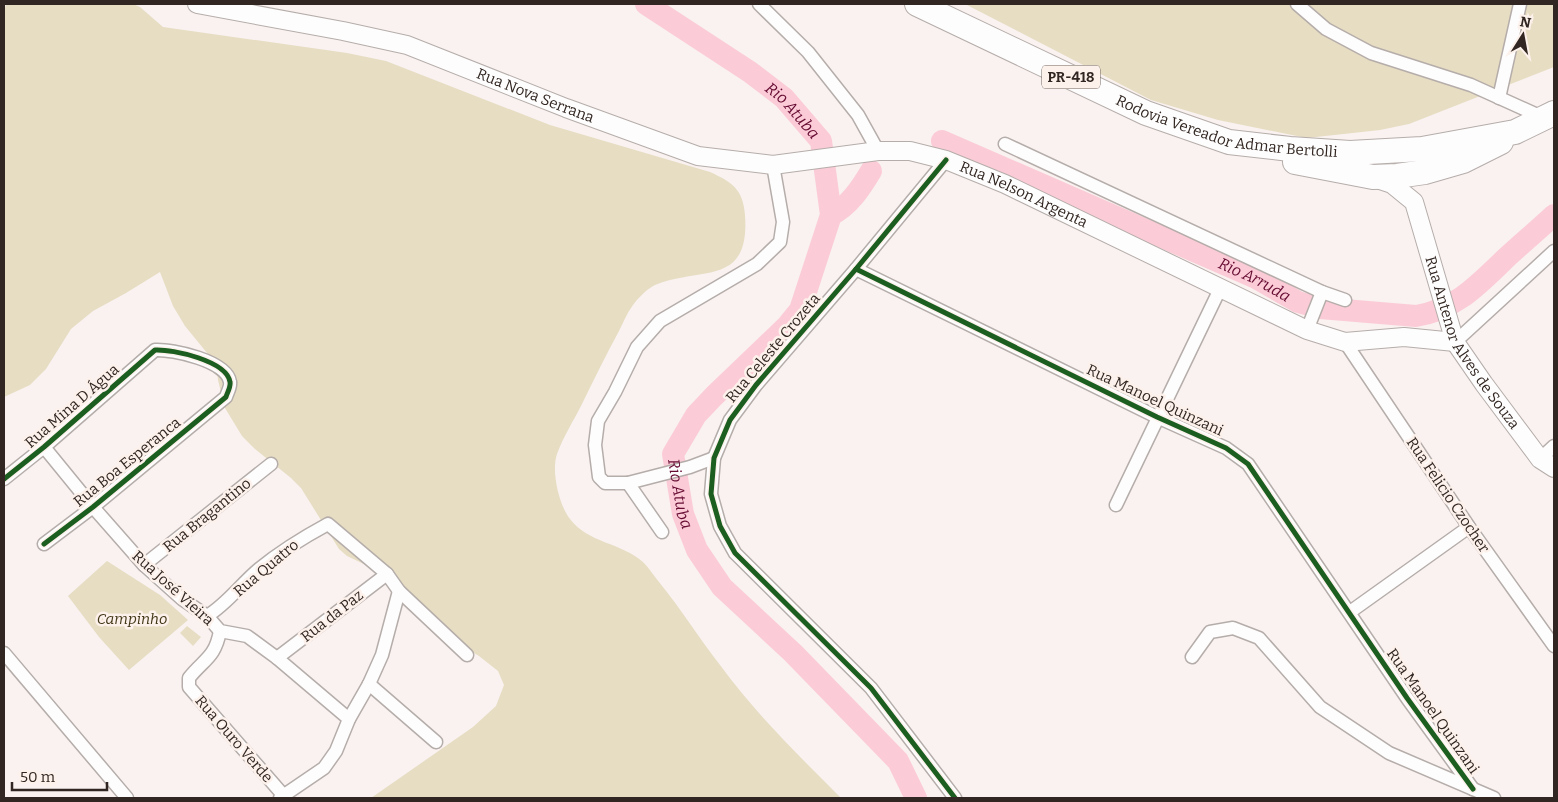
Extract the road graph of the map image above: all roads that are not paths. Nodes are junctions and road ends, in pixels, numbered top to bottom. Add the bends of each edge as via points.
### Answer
1 (197, 4) edge
2 (759, 4) edge
3 (918, 4) edge
4 (1297, 4) edge
5 (1520, 4) edge
6 (1499, 98) junction
7 (1549, 115) edge
8 (1516, 132) junction
9 (1229, 142) junction
10 (1004, 144) dead end
11 (878, 151) junction
12 (946, 160) junction
13 (780, 164) junction
14 (1425, 172) junction
15 (1372, 177) junction
16 (1414, 202) junction
17 (1554, 251) edge
18 (856, 268) junction
19 (1220, 289) junction
20 (1322, 292) junction
21 (1345, 300) dead end
22 (1307, 330) junction
23 (1345, 342) junction
24 (1455, 342) junction
25 (226, 397) joint
26 (1158, 417) junction
27 (1554, 446) edge
28 (44, 447) junction
29 (714, 458) junction
30 (271, 464) dead end
31 (1547, 464) edge
32 (4, 479) edge
33 (628, 483) junction
34 (1116, 505) dead end
35 (93, 507) junction
36 (1469, 527) junction
37 (662, 532) dead end
38 (44, 544) dead end
39 (144, 565) junction
40 (387, 574) junction
41 (399, 591) junction
42 (1350, 612) junction
43 (207, 616) junction
44 (220, 631) junction
45 (1554, 646) edge
46 (4, 653) edge
47 (466, 655) dead end
48 (1192, 657) dead end
49 (277, 658) junction
50 (370, 684) junction
51 (349, 719) junction
52 (436, 742) dead end
53 (1473, 789) junction
54 (282, 797) edge
55 (127, 798) edge
56 (955, 798) edge
57 (1494, 798) edge

1 - 13 main road, Rua Nova Serrana via 406,45 698,156
2 - 11 street via 808,52 858,115
3 - 9 highway, Rodovia Vereador Admar Bertolli / PR-418 via 1146,113
4 - 6 street via 1326,29 1371,53 1471,85
5 - 6 street
6 - 7 street
7 - 8 highway, Rodovia Vereador Admar Bertolli / PR-418
8 - 9 highway, Rodovia Vereador Admar Bertolli / PR-418 via 1422,149 1350,153
8 - 14 highway via 1463,161
9 - 15 highway via 1280,159
10 - 20 street
11 - 12 main road, Rua Nelson Argenta via 910,151
11 - 13 main road, Rua Nova Serrana
12 - 18 street, Rua Celeste Crozeta
12 - 19 main road, Rua Nelson Argenta via 1004,184
13 - 33 street via 783,222 780,242 757,264 660,321 637,347 598,421 595,445 598,477 605,482
14 - 15 highway
14 - 16 main road
15 - 16 main road via 1392,184
16 - 24 main road, Rua Antenor Alves de Souza
17 - 24 street
18 - 26 street, Rua Manoel Quinzani
18 - 29 street, Rua Celeste Crozeta via 756,385 730,420
19 - 22 main road, Rua Nelson Argenta
19 - 26 street
20 - 21 street
20 - 22 street
22 - 23 main road, Rua Nelson Argenta
23 - 24 main road, Rua Nelson Argenta via 1404,337
23 - 36 street, Rua Felicio Czocher
24 - 31 main road, Rua Antenor Alves de Souza
25 - 28 street, Rua Mina D Água via 230,383 226,374 209,362 186,354 155,350
25 - 35 street, Rua Boa Esperanca
26 - 34 street
26 - 42 street, Rua Manoel Quinzani via 1226,448 1248,464
27 - 31 street
28 - 32 street, Rua Mina D Água
28 - 35 street, Rua José Vieira
29 - 33 street
29 - 56 street, Rua Celeste Crozeta via 711,494 720,526 735,553 871,688
30 - 39 street, Rua Bragantino
33 - 37 street
35 - 38 street, Rua Boa Esperanca
35 - 39 street, Rua José Vieira
36 - 42 street
36 - 45 street, Rua Felicio Czocher
39 - 43 street, Rua José Vieira via 182,599
40 - 41 street
40 - 43 street, Rua Quatro via 328,524 297,540 258,569 220,608
40 - 49 street, Rua da Paz
41 - 47 street
41 - 50 street via 382,654
42 - 53 street, Rua Manoel Quinzani
43 - 44 street, Rua José Vieira
44 - 49 street, Rua José Vieira via 246,636
44 - 54 street, Rua Ouro Verde via 218,644 210,657 188,678 189,687
46 - 55 street
48 - 53 street via 1210,632 1233,628 1259,638 1320,707 1389,753
49 - 51 street, Rua José Vieira
50 - 51 street
50 - 52 street
51 - 54 street via 336,751 324,768
53 - 57 street

